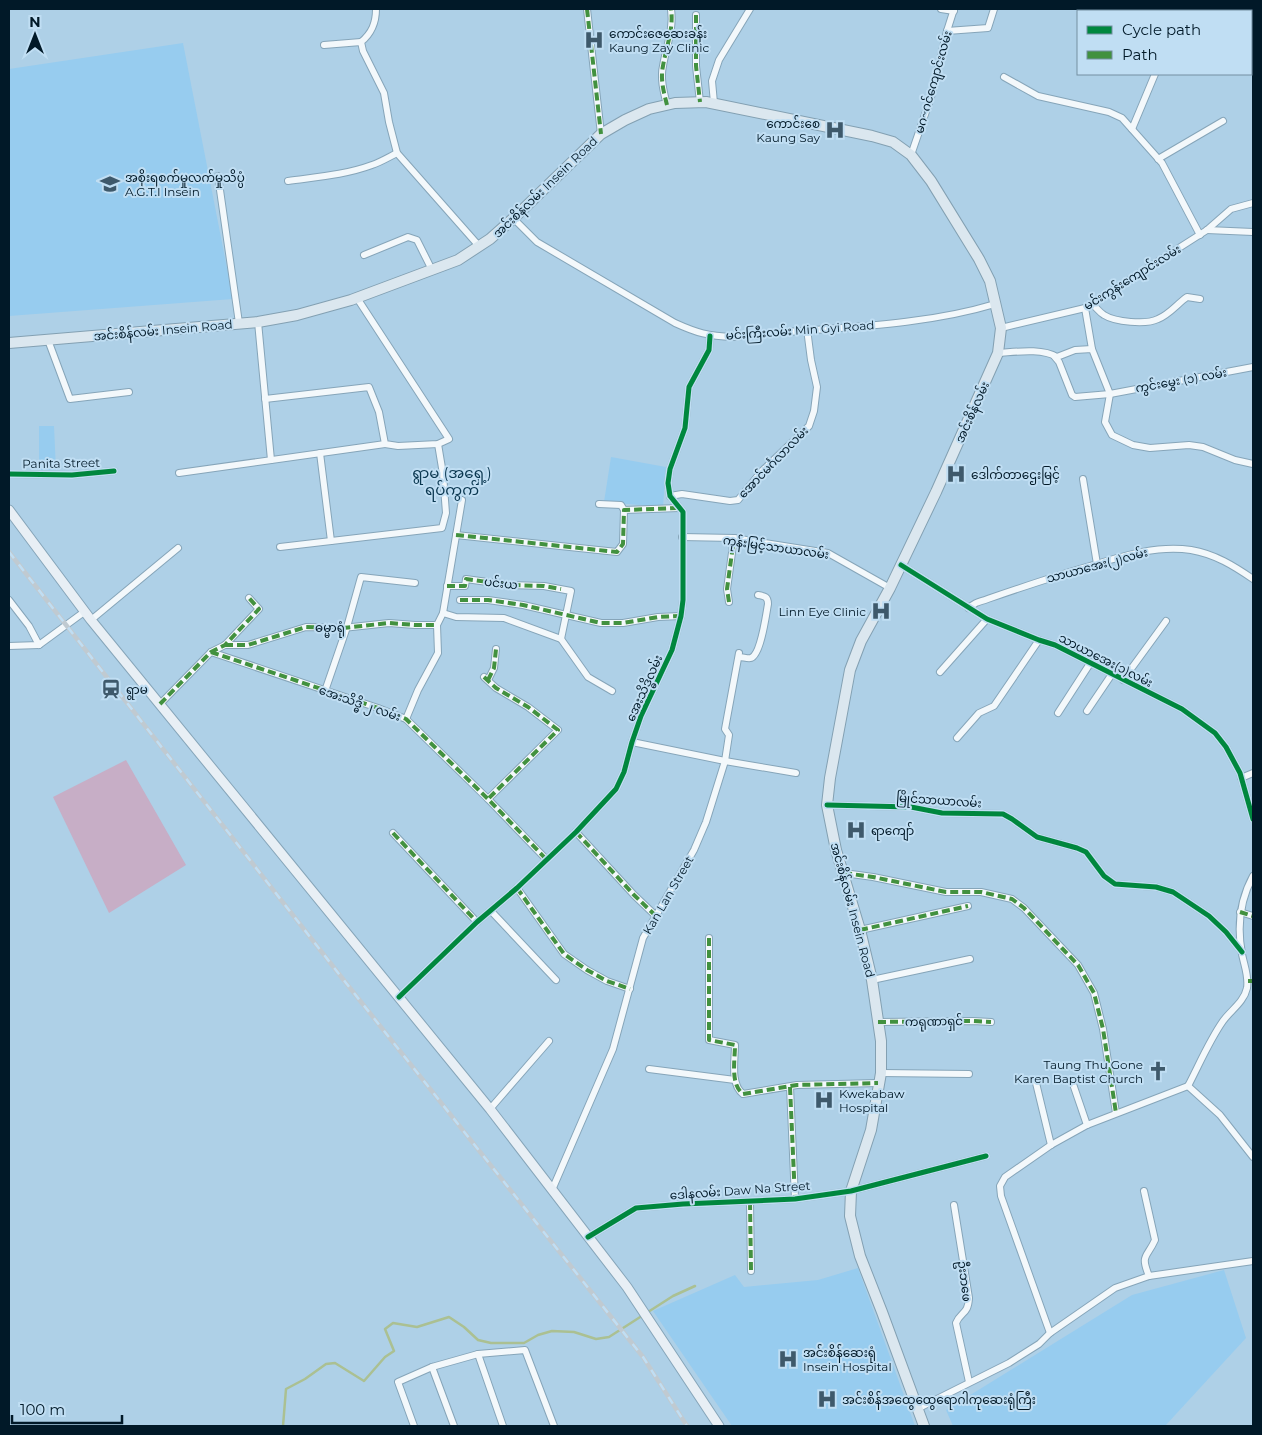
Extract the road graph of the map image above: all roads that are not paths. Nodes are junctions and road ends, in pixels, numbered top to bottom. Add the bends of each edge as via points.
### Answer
1 (376, 9) edge
2 (587, 9) edge
3 (671, 9) edge
4 (750, 9) edge
5 (941, 9) edge
6 (994, 9) edge
7 (954, 10) edge
8 (696, 15) dead end
9 (947, 31) junction
10 (361, 42) junction
11 (324, 45) dead end
12 (1155, 75) edge
13 (1004, 77) dead end
14 (700, 102) junction
15 (714, 103) junction
16 (667, 105) junction
17 (1223, 120) dead end
18 (1132, 129) junction
19 (601, 134) junction
20 (397, 153) junction
21 (911, 155) junction
22 (1158, 159) junction
23 (218, 176) dead end
24 (288, 181) dead end
25 (1253, 203) edge
26 (514, 219) junction
27 (1207, 230) junction
28 (1253, 232) edge
29 (1200, 235) junction
30 (479, 246) junction
31 (364, 254) dead end
32 (432, 270) junction
33 (357, 298) junction
34 (1200, 299) dead end
35 (995, 304) junction
36 (1092, 304) junction
37 (1085, 308) junction
38 (258, 322) junction
39 (239, 323) junction
40 (1001, 328) junction
41 (807, 329) junction
42 (710, 336) junction
43 (48, 340) junction
44 (9, 344) edge
45 (1092, 349) junction
46 (998, 352) junction
47 (1053, 355) junction
48 (1253, 367) edge
49 (129, 392) dead end
50 (1110, 394) junction
51 (265, 399) junction
52 (385, 444) junction
53 (438, 444) junction
54 (320, 453) junction
55 (271, 460) junction
56 (1253, 464) edge
57 (114, 471) dead end
58 (179, 473) dead end
59 (9, 474) edge
60 (1083, 479) dead end
61 (670, 496) junction
62 (462, 500) dead end
63 (599, 504) dead end
64 (679, 508) junction
65 (9, 510) edge
66 (624, 510) junction
67 (925, 515) joint
68 (456, 535) junction
69 (682, 537) junction
70 (734, 538) junction
71 (331, 541) junction
72 (280, 547) dead end
73 (178, 548) dead end
74 (1097, 564) junction
75 (901, 566) junction
76 (1253, 579) edge
77 (415, 583) dead end
78 (447, 586) junction
79 (890, 588) junction
80 (758, 594) dead end
81 (249, 598) dead end
82 (9, 600) edge
83 (460, 600) dead end
84 (729, 602) dead end
85 (968, 608) junction
86 (84, 612) junction
87 (443, 613) junction
88 (566, 614) junction
89 (681, 616) junction
90 (987, 619) junction
91 (91, 620) junction
92 (1166, 621) dead end
93 (437, 625) junction
94 (347, 627) junction
95 (561, 639) junction
96 (1039, 640) junction
97 (39, 645) junction
98 (225, 645) junction
99 (9, 646) edge
100 (496, 649) dead end
101 (211, 652) junction
102 (1091, 662) junction
103 (940, 672) dead end
104 (1112, 674) junction
105 (1123, 680) junction
106 (325, 691) junction
107 (612, 691) dead end
108 (160, 704) junction
109 (1087, 711) dead end
110 (1058, 713) dead end
111 (406, 719) junction
112 (956, 738) dead end
113 (632, 742) junction
114 (725, 761) junction
115 (796, 772) dead end
116 (1253, 773) edge
117 (1241, 778) junction
118 (488, 798) junction
119 (827, 805) junction
120 (1253, 819) edge
121 (576, 832) junction
122 (393, 833) dead end
123 (546, 859) junction
124 (844, 873) junction
125 (1253, 876) edge
126 (517, 888) junction
127 (968, 906) dead end
128 (491, 911) junction
129 (1240, 912) junction
130 (656, 916) junction
131 (1253, 916) edge
132 (477, 922) junction
133 (860, 930) junction
134 (709, 938) dead end
135 (1242, 952) junction
136 (970, 959) dead end
137 (556, 980) dead end
138 (872, 980) junction
139 (1251, 981) edge
140 (630, 989) junction
141 (399, 997) junction
142 (878, 1022) junction
143 (990, 1022) dead end
144 (549, 1041) dead end
145 (649, 1069) dead end
146 (969, 1074) dead end
147 (880, 1078) junction
148 (735, 1080) junction
149 (1036, 1083) dead end
150 (1074, 1084) dead end
151 (1188, 1086) junction
152 (790, 1087) junction
153 (490, 1109) junction
154 (1116, 1113) junction
155 (1087, 1125) junction
156 (1051, 1145) junction
157 (986, 1156) dead end
158 (1253, 1157) edge
159 (552, 1190) junction
160 (851, 1191) junction
161 (1144, 1191) dead end
162 (795, 1199) junction
163 (750, 1202) junction
164 (954, 1205) dead end
165 (588, 1237) junction
166 (1253, 1261) edge
167 (751, 1271) dead end
168 (1149, 1276) junction
169 (1050, 1333) junction
170 (478, 1354) junction
171 (432, 1367) junction
172 (969, 1382) junction
173 (917, 1409) junction
174 (414, 1426) edge
175 (454, 1426) edge
176 (504, 1426) edge
177 (554, 1426) edge
178 (719, 1426) edge
179 (924, 1426) edge

1 - 10 street via 371,32
2 - 19 street
3 - 16 street via 673,18 662,68
4 - 15 street via 719,60 712,81
5 - 7 street
6 - 9 street via 988,28
7 - 9 street, မဂ~ဂင်ကျောင်းလမ်း
8 - 14 street
9 - 21 street, မဂ~ဂင်ကျောင်းလမ်း via 931,97
10 - 11 street
10 - 20 street via 384,93
12 - 18 street
13 - 18 street via 1038,96 1109,112 1122,118
14 - 15 main road, အင်းစိန်လမ်း Insein Road
14 - 16 main road, အင်းစိန်လမ်း Insein Road
15 - 21 main road, အင်းစိန်လမ်း Insein Road via 872,136 893,142
16 - 19 main road, အင်းစိန်လမ်း Insein Road via 649,109
17 - 22 street
18 - 22 street
19 - 26 main road, အင်းစိန်လမ်း Insein Road
20 - 24 street via 355,170
20 - 30 street
21 - 35 main road, အင်းစိန်လမ်း Insein Road via 931,181 979,259 990,281
22 - 29 street
23 - 39 street
25 - 27 street, မင်းကွန်းကျောင်းလမ်း via 1231,209
26 - 30 main road, အင်းစိန်လမ်း Insein Road
26 - 42 street, မင်းကြီးလမ်း Min Gyi Road via 537,242 675,323
27 - 28 street
27 - 29 street, မင်းကွန်းကျောင်းလမ်း
29 - 36 street, မင်းကွန်းကျောင်းလမ်း
30 - 32 main road, အင်းစိန်လမ်း Insein Road via 458,260
31 - 32 street via 408,237 417,240
32 - 33 main road, အင်းစိန်လမ်း Insein Road
33 - 38 main road, အင်းစိန်လမ်း Insein Road
33 - 53 street via 449,439
34 - 36 street via 1187,297 1164,316 1144,322 1110,318
35 - 40 main road, အင်းစိန်လမ်း
35 - 41 street, မင်းကြီးလမ်း Min Gyi Road via 931,318
36 - 37 street, မင်းကွန်းကျောင်းလမ်း
37 - 40 street, မင်းကွန်းကျောင်းလမ်း
37 - 45 street
38 - 39 main road, အင်းစိန်လမ်း Insein Road
38 - 51 street
39 - 43 main road, အင်းစိန်လမ်း Insein Road
40 - 46 main road, အင်းစိန်လမ်း
41 - 42 street, မင်းကြီးလမ်း Min Gyi Road via 732,337
41 - 61 street, အောင်မင်္ဂလာလမ်း via 817,387 809,426 761,472 738,500 682,494
42 - 61 street via 708,350 690,387 684,428 670,469
43 - 44 main road, အင်းစိန်လမ်း Insein Road
43 - 49 street via 70,399
45 - 47 street via 1075,350 1058,357
45 - 50 street
46 - 47 street
46 - 67 main road, အင်းစိန်လမ်း
47 - 50 street, ကွင်းမွှေး (၁) လမ်း via 1073,396
48 - 50 street, ကွင်းမွှေး (၁) လမ်း
50 - 56 street via 1105,422 1112,435 1133,445 1150,448 1203,447
51 - 52 street via 369,387 379,412
51 - 55 street
52 - 53 street
52 - 54 street
53 - 71 street via 446,513 442,528
54 - 55 street
54 - 71 street
55 - 58 street
57 - 59 street, Panita Street via 72,475
60 - 74 street
61 - 64 street, အေးသိဒ္ဓိလမ်း
62 - 68 street
63 - 66 street via 621,505
64 - 66 street
64 - 69 street, အေးသိဒ္ဓိလမ်း via 683,512
65 - 86 main road
66 - 68 street via 623,544 617,552
67 - 75 main road, အင်းစိန်လမ်း Insein Road
68 - 78 street
69 - 70 street, ကုန်းမြင့်သာယာလမ်း
69 - 89 street, အေးသိဒ္ဓိလမ်း
70 - 79 street, ကုန်းမြင့်သာယာလမ်း via 828,553
70 - 84 street via 727,589
71 - 72 street
73 - 91 street
74 - 76 street, သာယာအေး(၂)လမ်း via 1142,551 1193,550 1223,560
74 - 85 street, သာယာအေး(၂)လမ်း
75 - 79 main road, အင်းစိန်လမ်း Insein Road
75 - 85 street, သာယာအေး(၁)လမ်း
77 - 94 street via 361,577
78 - 87 street
78 - 88 street, ပင်းယ via 465,586 466,579 571,591
79 - 119 main road, အင်းစိန်လမ်း Insein Road via 861,641 850,670
80 - 114 street, Kan Lan Street via 766,596 768,604 760,644 754,656 739,655 724,729 729,735
81 - 98 street via 259,609
82 - 97 street via 30,626
83 - 88 street via 523,604
85 - 90 street, သာယာအေး(၁)လမ်း
86 - 91 main road
86 - 97 street
87 - 93 street
87 - 95 street via 456,617 504,618
88 - 89 street via 602,623
88 - 95 street
89 - 113 street, အေးသိဒ္ဓိလမ်း via 672,650 640,716
90 - 96 street, သာယာအေး(၁)လမ်း
90 - 103 street
91 - 108 main road
92 - 105 street
93 - 94 street, ဓမ္မာရုံ via 389,622
93 - 111 street via 438,653
94 - 98 street, ဓမ္မာရုံ via 306,627 248,645
94 - 106 street
95 - 107 street via 588,678
96 - 102 street, သာယာအေး(၁)လမ်း
96 - 112 street via 994,706 979,712
97 - 99 street
98 - 101 street
100 - 118 street via 494,668 486,678 558,730
101 - 106 street, အေးသိဒ္ဓိ ၂ လမ်း
101 - 108 street
102 - 104 street, သာယာအေး(၁)လမ်း
102 - 110 street
104 - 105 street, သာယာအေး(၁)လမ်း
104 - 109 street
105 - 117 street, သာယာအေး(၁)လမ်း via 1182,709 1215,733 1231,755
106 - 111 street, အေးသိဒ္ဓိ ၂ လမ်း
108 - 141 main road
111 - 118 street, အေးသိဒ္ဓိ ၂ လမ်း
113 - 114 street
113 - 121 street, အေးသိဒ္ဓိလမ်း via 616,789
114 - 115 street
114 - 130 street, Kan Lan Street via 694,850
116 - 117 street
117 - 120 street, သာယာအေး(၁)လမ်း
118 - 123 street, အေးသိဒ္ဓိ ၂ လမ်း
119 - 124 main road, အင်းစိန်လမ်း Insein Road
119 - 135 street, မြိုင်သာယာလမ်း via 1003,814 1037,837 1086,852 1104,876 1115,884 1156,887 1173,892 1209,916
121 - 123 street, အေးသိဒ္ဓိလမ်း
121 - 130 street
122 - 132 street
123 - 126 street, အေးသိဒ္ဓိလမ်း
124 - 133 main road, အင်းစိန်လမ်း Insein Road
124 - 154 street via 946,892 981,892 1012,899 1024,908 1078,965 1094,993
125 - 129 street
126 - 128 street, အေးသိဒ္ဓိလမ်း
126 - 140 street via 564,954 607,981
127 - 133 street
128 - 132 street, အေးသိဒ္ဓိလမ်း
128 - 137 street
129 - 131 street
129 - 135 street
130 - 140 street, Kan Lan Street via 643,938
132 - 141 street, အေးသိဒ္ဓိလမ်း
133 - 138 main road, အင်းစိန်လမ်း Insein Road
134 - 148 street via 709,1040 735,1045
135 - 139 street
136 - 138 street
138 - 142 main road, အင်းစိန်လမ်း Insein Road
139 - 151 street via 1244,997 1223,1021
140 - 159 street, Kan Lan Street via 613,1049
141 - 153 main road
142 - 143 street, ကရုဏာရှင်
142 - 147 main road, အင်းစိန်လမ်း Insein Road
144 - 153 street
145 - 148 street
146 - 147 street
147 - 152 street
147 - 160 main road, အင်းစိန်လမ်း Insein Road via 871,1130
148 - 152 street via 743,1094
149 - 156 street
150 - 155 street
151 - 154 street
151 - 158 street via 1220,1115
152 - 162 street
153 - 159 main road
154 - 155 street
155 - 156 street
156 - 169 street via 1005,1177 1000,1186
157 - 160 street, ဒေါနလမ်း Daw Na Street
159 - 165 main road
160 - 162 street, ဒေါနလမ်း Daw Na Street
160 - 173 main road, အင်းစိန်လမ်း Insein Road via 850,1216 860,1256
161 - 168 street via 1155,1240 1144,1264
162 - 163 street, ဒေါနလမ်း Daw Na Street
163 - 165 street, ဒေါနလမ်း Daw Na Street via 636,1208
163 - 167 street
164 - 172 street, ဦးဘဖေ via 969,1298 966,1311 958,1318 957,1330
165 - 178 main road via 626,1287
166 - 168 street
168 - 169 street via 1116,1288
169 - 172 street via 1009,1363
170 - 171 street
170 - 176 street
170 - 177 street via 525,1350
171 - 174 street via 398,1382
171 - 175 street
172 - 173 street
173 - 179 main road, အင်းစိန်လမ်း Insein Road

